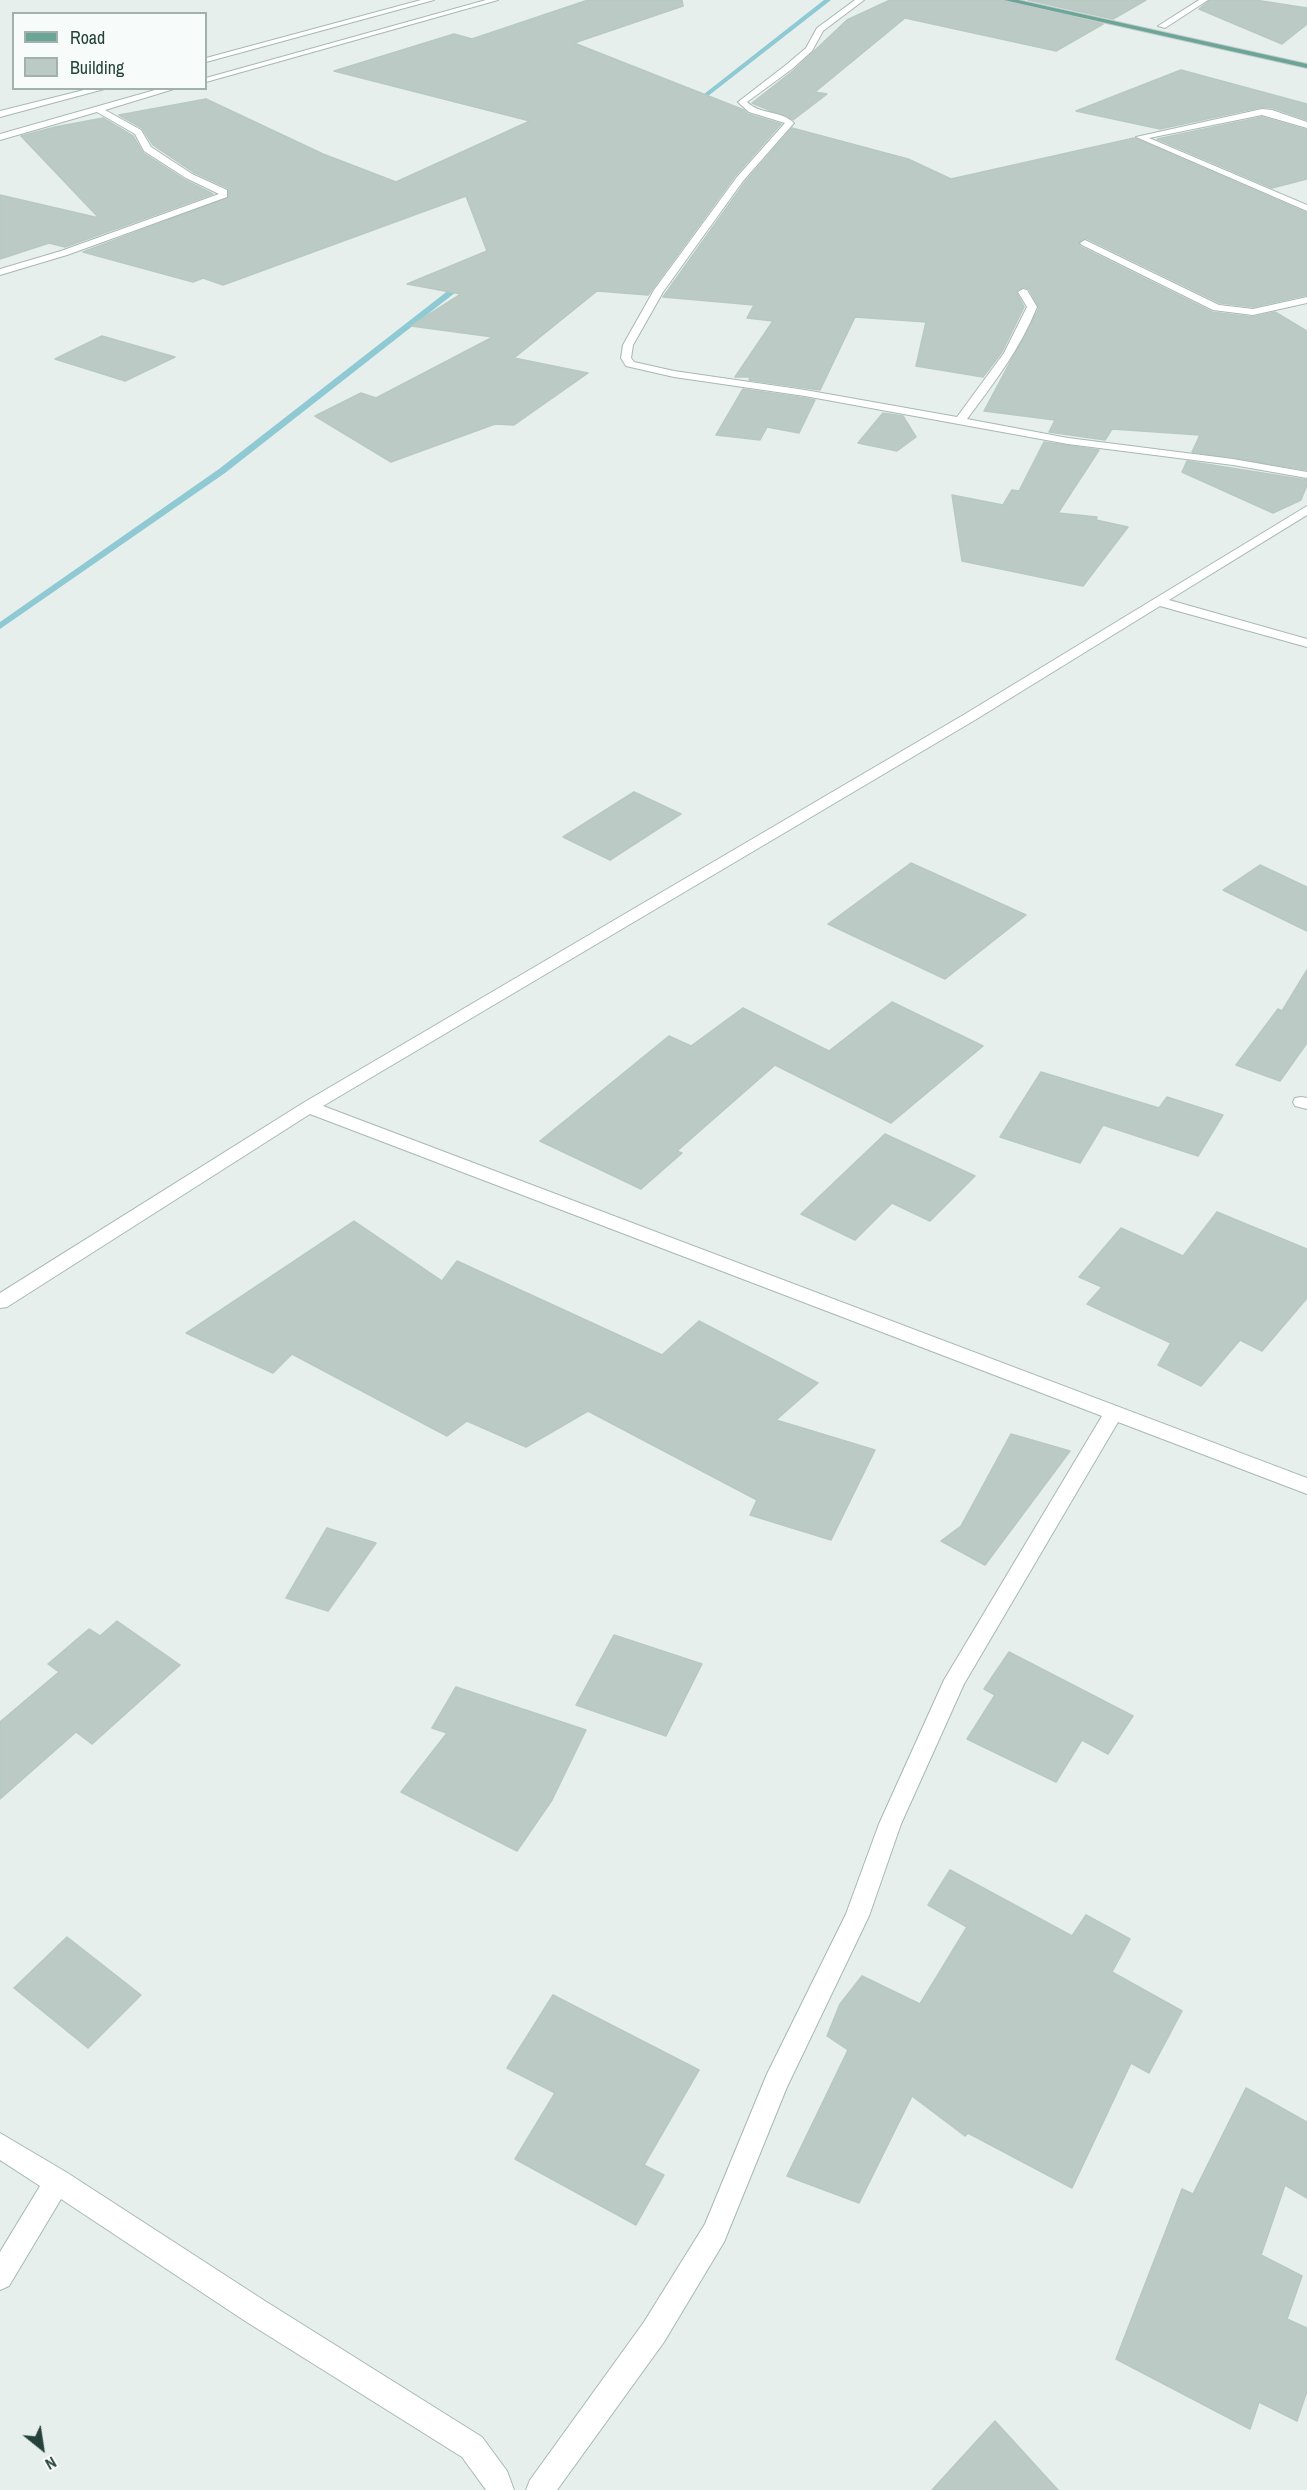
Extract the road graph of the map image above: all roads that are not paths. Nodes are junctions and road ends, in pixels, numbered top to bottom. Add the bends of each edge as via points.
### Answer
1 (430, 0) edge
2 (494, 0) edge
3 (860, 0) edge
4 (1008, 0) edge
5 (1042, 0) edge
6 (1204, 0) edge
7 (1162, 26) junction
8 (1286, 52) dead end
9 (207, 60) edge
10 (1307, 66) edge
11 (207, 80) edge
12 (96, 90) edge
13 (166, 90) edge
14 (99, 110) junction
15 (0, 114) edge
16 (1307, 125) edge
17 (0, 137) edge
18 (1307, 208) edge
19 (1085, 243) dead end
20 (0, 272) edge
21 (1023, 292) dead end
22 (1307, 300) edge
23 (958, 422) junction
24 (1307, 475) edge
25 (1307, 510) edge
26 (1161, 602) junction
27 (1307, 643) edge
28 (309, 1107) junction
29 (0, 1302) edge
30 (1114, 1413) junction
31 (1307, 1486) edge
32 (0, 2145) edge
33 (57, 2181) junction
34 (0, 2277) edge
35 (500, 2490) edge
36 (540, 2490) edge

1 - 9 street
2 - 11 street
3 - 23 street via 820,30 808,49 789,67 742,102 745,107 790,123 740,179 658,292 628,345 626,358 640,367
4 - 10 main road
5 - 7 main road
6 - 7 street
7 - 8 main road
12 - 15 street
13 - 14 street
14 - 17 street
14 - 20 street via 138,132 147,149 224,195
16 - 18 street via 1262,112 1140,137
19 - 22 street via 1217,308 1253,312
21 - 23 street via 1032,307 1026,322
23 - 24 street
25 - 26 street
26 - 27 street
26 - 28 street
28 - 29 street
28 - 30 street
30 - 31 street
30 - 36 street via 955,1680 890,1824 857,1916 776,2082 715,2233 654,2332
32 - 33 street
33 - 34 street
33 - 35 street via 472,2447

